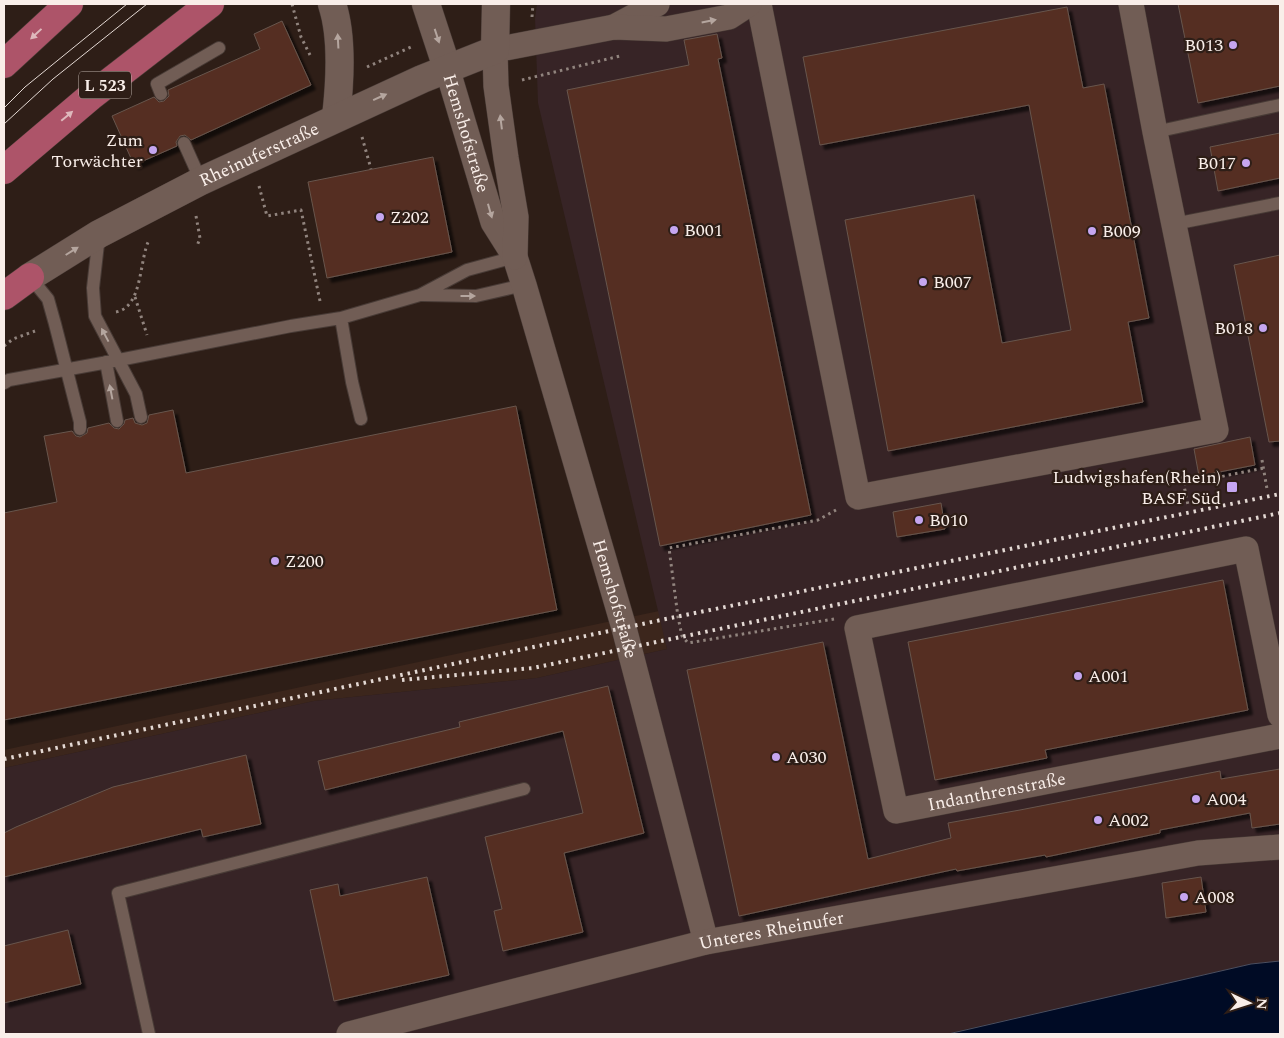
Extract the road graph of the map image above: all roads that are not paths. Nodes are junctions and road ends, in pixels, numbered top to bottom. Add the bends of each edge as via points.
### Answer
1 (68, 4) edge
2 (210, 4) edge
3 (332, 4) edge
4 (426, 4) edge
5 (496, 4) edge
6 (657, 4) edge
7 (749, 4) edge
8 (759, 4) edge
9 (1131, 4) edge
10 (614, 27) junction
11 (218, 48) dead end
12 (495, 50) junction
13 (4, 64) edge
14 (447, 68) junction
15 (161, 94) dead end
16 (1280, 105) edge
17 (336, 117) junction
18 (1156, 132) junction
19 (184, 143) dead end
20 (4, 170) edge
21 (201, 181) junction
22 (1280, 203) edge
23 (1174, 224) junction
24 (99, 234) junction
25 (516, 257) junction
26 (30, 277) junction
27 (524, 285) junction
28 (420, 295) junction
29 (4, 296) edge
30 (340, 318) junction
31 (119, 360) junction
32 (106, 362) junction
33 (67, 369) junction
34 (4, 383) edge
35 (141, 417) dead end
36 (361, 419) dead end
37 (117, 421) dead end
38 (80, 429) dead end
39 (1280, 715) edge
40 (1280, 736) edge
41 (524, 789) dead end
42 (1280, 848) edge
43 (706, 942) junction
44 (149, 1034) edge
45 (349, 1034) edge

1 -> 13 main road
20 -> 2 main road, L 523 via 90,97
17 -> 3 main road via 340,79 336,16
4 -> 14 main road, Hemshofstraße
5 - 12 main road
6 - 10 street
10 -> 7 street via 666,29 729,17
8 - 23 street via 858,497 1216,430
9 - 18 street
10 - 12 street
11 - 15 lane via 157,84
12 - 14 main road, Rheinuferstraße
25 -> 12 street, Hemshofstraße via 516,217 496,86
17 -> 14 main road, Rheinuferstraße
14 -> 25 street, Hemshofstraße via 493,222
16 - 18 lane
17 - 21 main road, Rheinuferstraße
18 - 23 street
19 - 21 lane
21 - 24 main road, Rheinuferstraße
22 - 23 lane
26 -> 24 main road, Rheinuferstraße
31 -> 24 lane via 95,316 93,288
25 - 27 street, Hemshofstraße
25 - 28 lane via 466,270
26 - 29 main road
26 - 33 lane via 48,299
28 -> 27 lane via 476,296
27 - 43 street, Hemshofstraße via 624,628
28 - 30 lane
30 - 31 lane
30 - 36 lane
31 - 32 lane
31 - 35 lane via 136,394
32 - 33 lane
37 -> 32 lane
33 - 34 lane
33 - 38 lane
39 - 40 street, Indanthrenstraße via 1246,549 857,628 896,811
41 - 44 lane via 118,893
42 - 43 street, Unteres Rheinufer via 1198,853
43 - 45 street, Unteres Rheinufer

